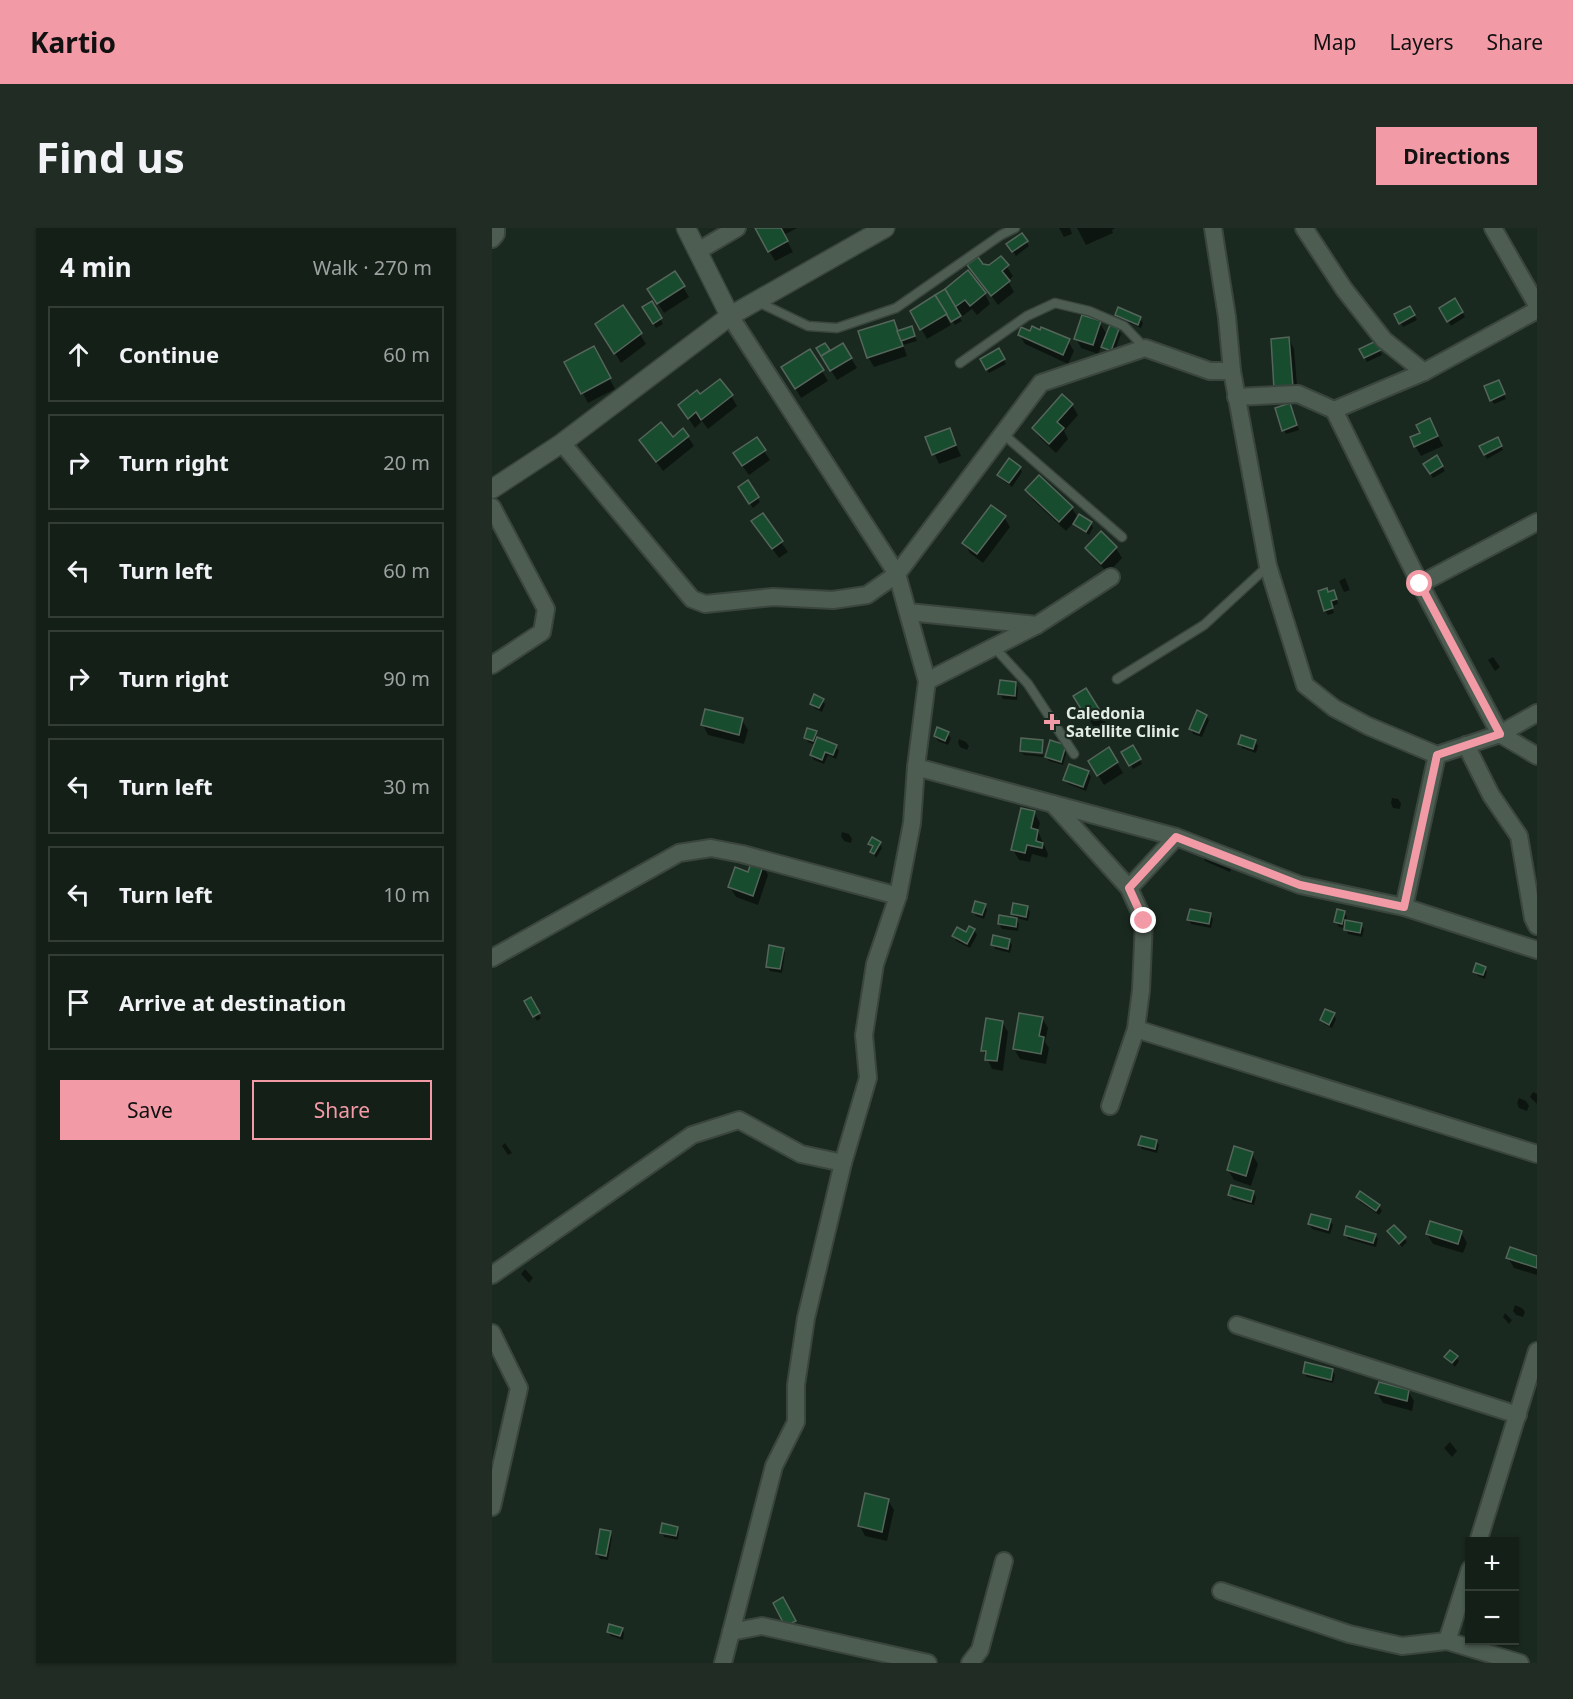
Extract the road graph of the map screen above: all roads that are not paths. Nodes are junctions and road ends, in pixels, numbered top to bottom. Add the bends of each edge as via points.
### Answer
1 (496, 228) edge
2 (686, 228) edge
3 (737, 228) edge
4 (885, 228) edge
5 (1015, 228) edge
6 (1213, 228) edge
7 (1304, 228) edge
8 (1493, 228) edge
9 (492, 239) edge
10 (698, 251) junction
11 (756, 301) junction
12 (1537, 308) edge
13 (730, 316) junction
14 (1145, 348) junction
15 (960, 363) dead end
16 (1232, 371) junction
17 (1424, 372) junction
18 (1236, 397) junction
19 (1334, 410) junction
20 (1002, 433) junction
21 (562, 443) junction
22 (492, 489) edge
23 (492, 507) edge
24 (1537, 522) edge
25 (1122, 537) dead end
26 (1268, 567) junction
27 (897, 574) junction
28 (1111, 577) dead end
29 (1420, 584) junction
30 (908, 612) junction
31 (1037, 625) junction
32 (994, 647) junction
33 (492, 665) edge
34 (1117, 679) dead end
35 (927, 681) junction
36 (1537, 713) edge
37 (1500, 734) junction
38 (1466, 746) junction
39 (1074, 754) dead end
40 (1437, 755) junction
41 (1537, 756) edge
42 (916, 767) junction
43 (1052, 804) junction
44 (1176, 837) junction
45 (1129, 888) junction
46 (898, 896) junction
47 (1404, 907) junction
48 (1537, 926) edge
49 (1537, 950) edge
50 (492, 958) edge
51 (1136, 1029) junction
52 (1110, 1106) dead end
53 (1537, 1154) edge
54 (843, 1163) junction
55 (492, 1275) edge
56 (1237, 1325) dead end
57 (492, 1333) edge
58 (1537, 1351) edge
59 (1518, 1415) junction
60 (492, 1507) edge
61 (1479, 1537) edge
62 (1004, 1561) dead end
63 (1465, 1585) edge
64 (1221, 1591) dead end
65 (738, 1604) junction
66 (762, 1626) junction
67 (731, 1632) junction
68 (1447, 1641) junction
69 (1497, 1649) edge
70 (723, 1663) edge
71 (928, 1663) edge
72 (970, 1663) edge
73 (1520, 1663) edge

1 - 9 street
2 - 10 street
3 - 10 street
4 - 11 street
5 - 11 lane via 896,308 837,328 808,326
6 - 16 street
7 - 17 street via 1384,340
8 - 12 street
10 - 13 street
11 - 13 street
12 - 17 street
13 - 21 street
13 - 27 street
14 - 15 lane via 1124,326 1089,310 1055,303 1027,316
14 - 16 street via 1210,371
14 - 20 street via 1041,383
16 - 18 street
17 - 19 street
18 - 19 street via 1298,394
18 - 26 street
19 - 29 street
20 - 25 lane
20 - 27 street
21 - 22 street
21 - 27 street via 692,599 705,604 773,597 833,600 867,596
23 - 33 street via 546,609 542,632
24 - 29 street
26 - 34 lane via 1204,625
26 - 40 street via 1305,685 1343,713
27 - 30 street
28 - 31 street
29 - 37 street
30 - 31 street
30 - 35 street
31 - 32 street
32 - 35 street
32 - 39 lane via 1028,684
35 - 42 street
36 - 37 street
37 - 38 street
37 - 41 street
38 - 40 street
38 - 48 street via 1491,795 1519,836
40 - 47 street
42 - 43 street
42 - 46 street via 912,823
43 - 44 street
43 - 45 street
44 - 45 street
44 - 47 street via 1300,885
45 - 51 street via 1144,921
46 - 50 street via 711,848 680,853
46 - 54 street via 875,963 864,1035 868,1078
47 - 49 street
51 - 52 street
51 - 53 street
54 - 55 street via 801,1154 739,1120 692,1135
54 - 65 street via 806,1318 795,1385 796,1422 774,1466
56 - 59 street
57 - 60 street via 519,1388
58 - 59 street
59 - 61 street
62 - 72 street via 980,1650
63 - 68 street
64 - 68 street via 1349,1634 1402,1646
65 - 66 street
65 - 67 street
66 - 67 street
66 - 71 street
67 - 70 street
68 - 69 street
69 - 73 street

